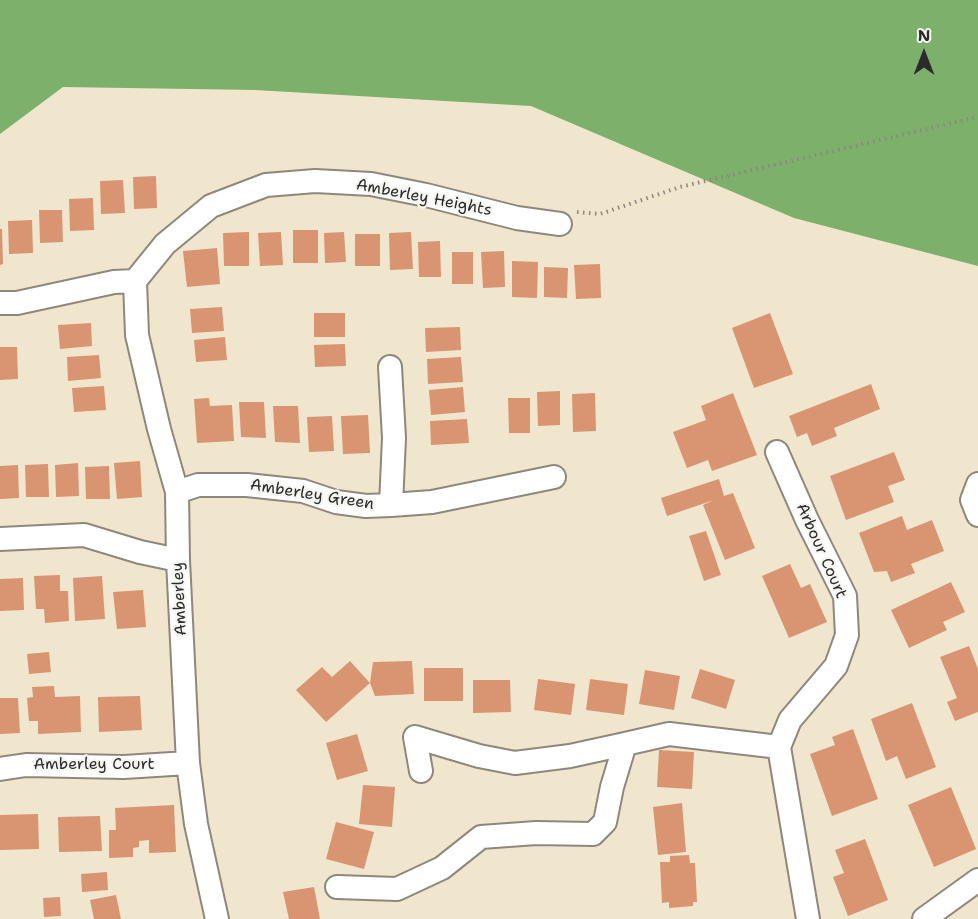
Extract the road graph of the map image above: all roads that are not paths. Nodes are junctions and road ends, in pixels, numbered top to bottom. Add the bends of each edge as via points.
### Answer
1 (560, 224) road end
2 (135, 280) junction
3 (0, 303) edge
4 (390, 367) dead end
5 (777, 452) dead end
6 (554, 477) dead end
7 (978, 484) edge
8 (177, 492) junction
9 (392, 506) junction
10 (978, 515) edge
11 (0, 539) edge
12 (177, 560) junction
13 (625, 744) junction
14 (779, 747) junction
15 (188, 762) junction
16 (0, 769) edge
17 (420, 771) dead end
18 (978, 880) edge
19 (337, 887) dead end
20 (217, 919) edge
21 (808, 919) edge
22 (924, 919) edge

1 - 2 street, Amberley Heights via 517,218 371,184 315,181 266,185 211,206 165,244
2 - 3 street
2 - 8 street, Amberley via 137,335
4 - 9 street
5 - 14 street, Arbour Court via 845,596 847,635 836,666 790,720
6 - 9 street, Amberley Green via 432,502
7 - 10 street via 972,500
8 - 9 street, Amberley Green via 198,485 248,485 303,491 336,502
8 - 12 street, Amberley
11 - 12 street via 84,535
12 - 15 street, Amberley
13 - 14 street via 669,734
13 - 17 street via 515,763 415,737
13 - 19 street via 605,822 592,834 481,837 442,868 397,889
14 - 21 street
15 - 16 street, Amberley Court via 124,767 26,765
15 - 20 street, Amberley via 196,824
18 - 22 street

